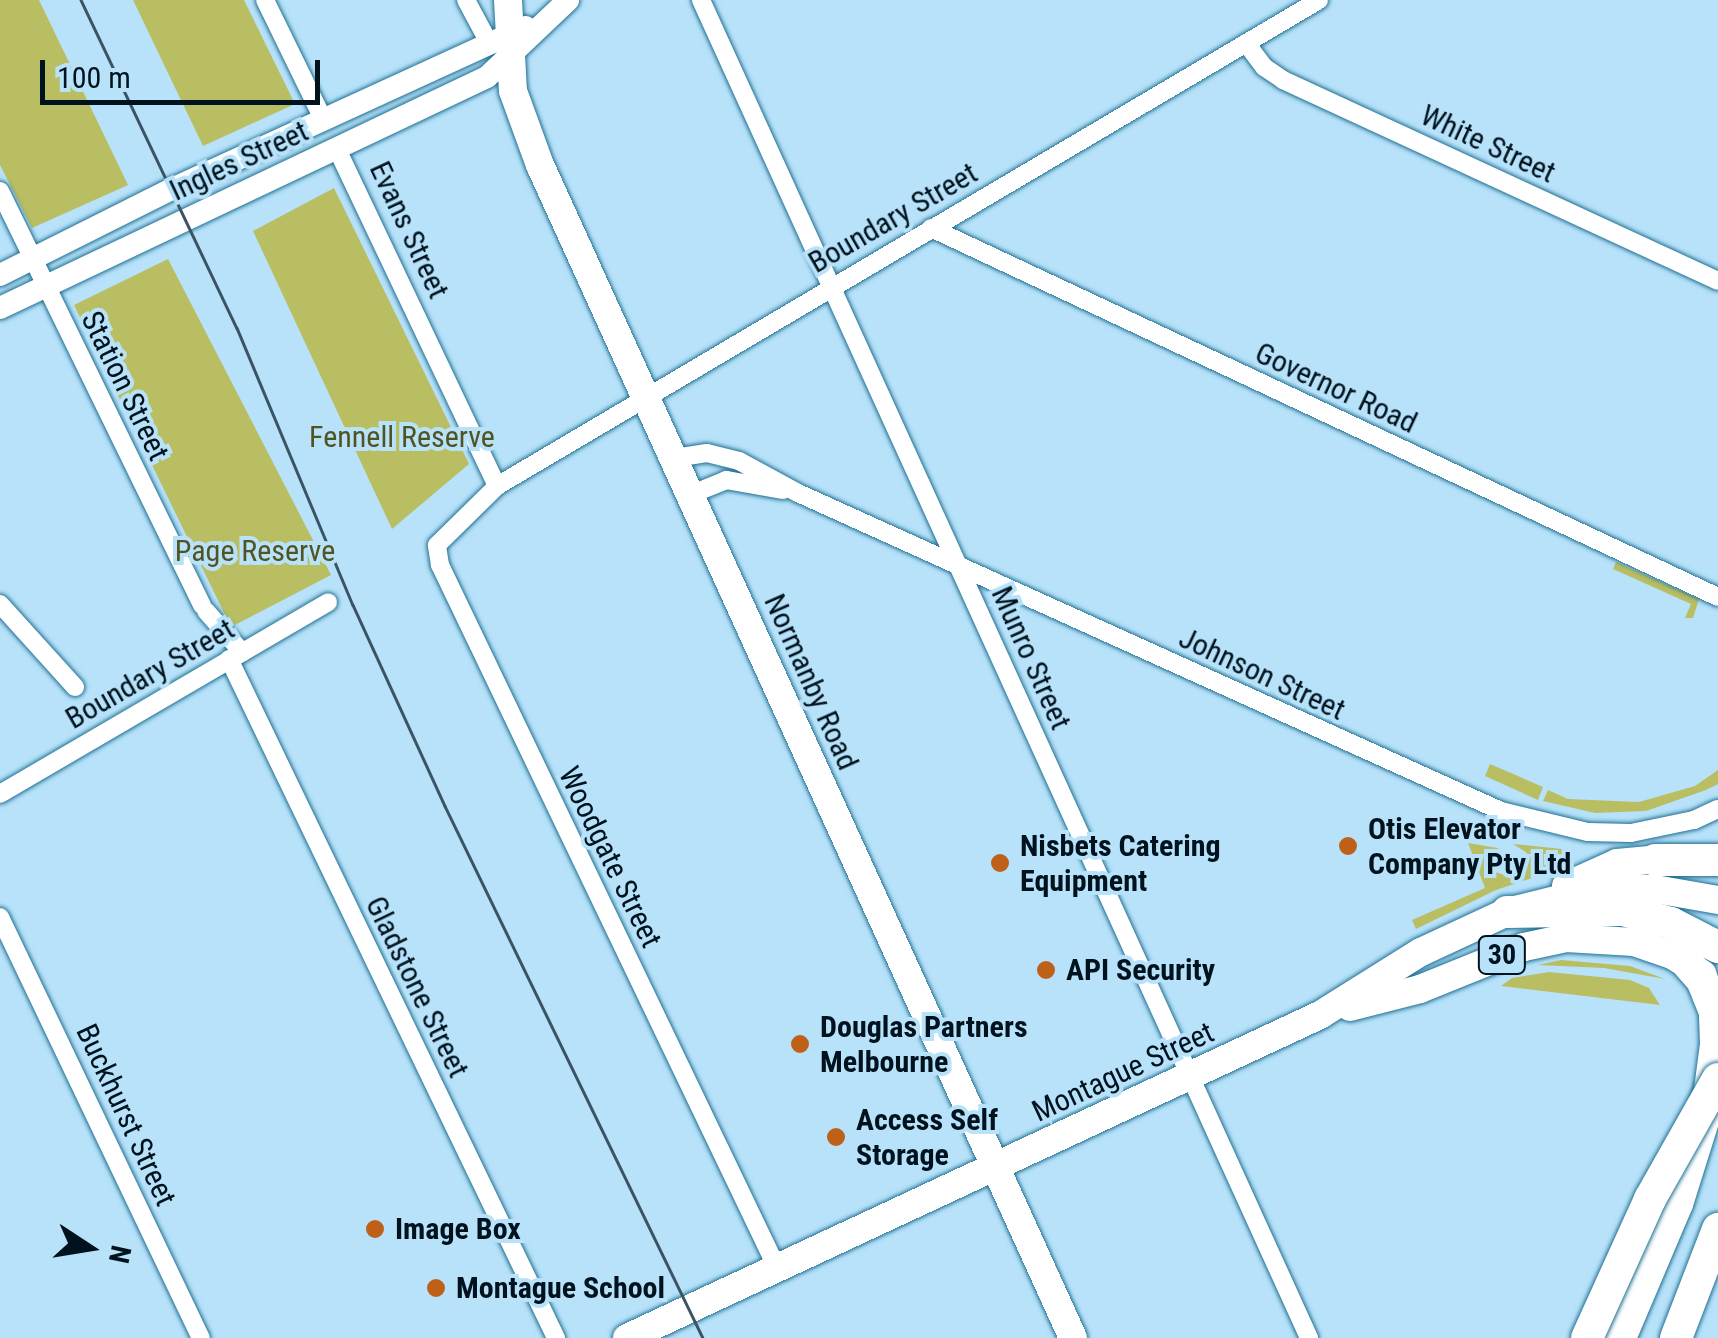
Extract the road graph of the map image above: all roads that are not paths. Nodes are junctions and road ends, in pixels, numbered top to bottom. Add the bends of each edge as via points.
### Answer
1 (266, 0) edge
2 (466, 0) edge
3 (508, 0) edge
4 (568, 0) edge
5 (702, 0) edge
6 (1319, 0) edge
7 (1246, 43) junction
8 (504, 45) junction
9 (323, 120) junction
10 (337, 149) junction
11 (0, 191) edge
12 (931, 228) junction
13 (34, 259) junction
14 (0, 275) edge
15 (1718, 280) edge
16 (46, 285) junction
17 (832, 286) junction
18 (0, 308) edge
19 (647, 396) junction
20 (676, 458) junction
21 (497, 486) junction
22 (798, 493) junction
23 (692, 494) junction
24 (962, 567) junction
25 (1718, 597) edge
26 (328, 602) dead end
27 (0, 604) edge
28 (236, 656) junction
29 (75, 687) dead end
30 (0, 794) edge
31 (1718, 809) edge
32 (1718, 849) edge
33 (1656, 860) junction
34 (1718, 860) edge
35 (1718, 900) edge
36 (1518, 908) junction
37 (0, 917) edge
38 (1718, 948) edge
39 (1688, 963) junction
40 (1718, 986) edge
41 (1320, 1015) junction
42 (1191, 1077) junction
43 (1718, 1078) edge
44 (1718, 1150) edge
45 (993, 1168) junction
46 (1671, 1218) junction
47 (1718, 1229) edge
48 (776, 1268) junction
49 (201, 1338) edge
50 (556, 1338) edge
51 (626, 1338) edge
52 (1074, 1338) edge
53 (1309, 1338) edge
54 (1586, 1338) edge
55 (1620, 1338) edge
56 (1676, 1338) edge

1 - 9 street, Evans Street
2 - 8 street
3 - 8 main road, Normanby Road
4 - 8 street, Ingles Street
5 - 17 street, Munro Street
6 - 7 street, Boundary Street
7 - 12 street, Boundary Street
7 - 15 street, White Street via 1282,80
8 - 9 street, Ingles Street
8 - 10 street, Ingles Street via 477,82
8 - 19 main road, Normanby Road via 532,147
9 - 10 street, Evans Street
9 - 13 street, Ingles Street
10 - 16 street, Ingles Street
10 - 21 street, Evans Street
11 - 13 street, Station Street
12 - 17 street, Boundary Street
12 - 25 street, Governor Road
13 - 14 street, Ingles Street
13 - 16 street, Station Street
16 - 18 street, Ingles Street
16 - 28 street, Station Street via 204,608
17 - 19 street, Boundary Street
17 - 24 street, Munro Street
19 - 20 main road, Normanby Road
19 - 21 street, Boundary Street
20 - 22 street, Johnson Street via 707,453 739,460
20 - 23 main road, Normanby Road
21 - 48 street, Woodgate Street via 439,540 438,560
22 - 23 street, Johnson Street via 726,480
22 - 24 street, Johnson Street
23 - 45 main road, Normanby Road
24 - 31 street, Johnson Street via 1518,817 1588,832 1631,832
24 - 42 street, Munro Street
26 - 28 street, Boundary Street
27 - 29 street
28 - 30 street, Boundary Street
28 - 50 street, Gladstone Street
32 - 33 main road
33 - 34 highway
33 - 36 main road via 1598,869
35 - 36 main road, Montague Street / 30 via 1631,887
36 - 38 highway via 1623,910 1671,923
36 - 41 main road, Montague Street / 30 via 1421,952
37 - 49 street, Buckhurst Street
39 - 40 main road, Montague Street / 30
39 - 41 main road, Montague Street / 30 via 1634,942 1566,938 1524,947 1420,989
39 - 46 highway via 1708,991 1716,1044 1708,1105
41 - 42 main road, Montague Street / 30
42 - 45 main road, Montague Street / 30
42 - 53 street, Munro Street
43 - 54 highway, bridge via 1650,1199
44 - 46 highway
45 - 48 main road, Montague Street / 30
45 - 52 main road, Normanby Road
46 - 55 highway
47 - 56 highway
48 - 51 main road, Montague Street / 30

